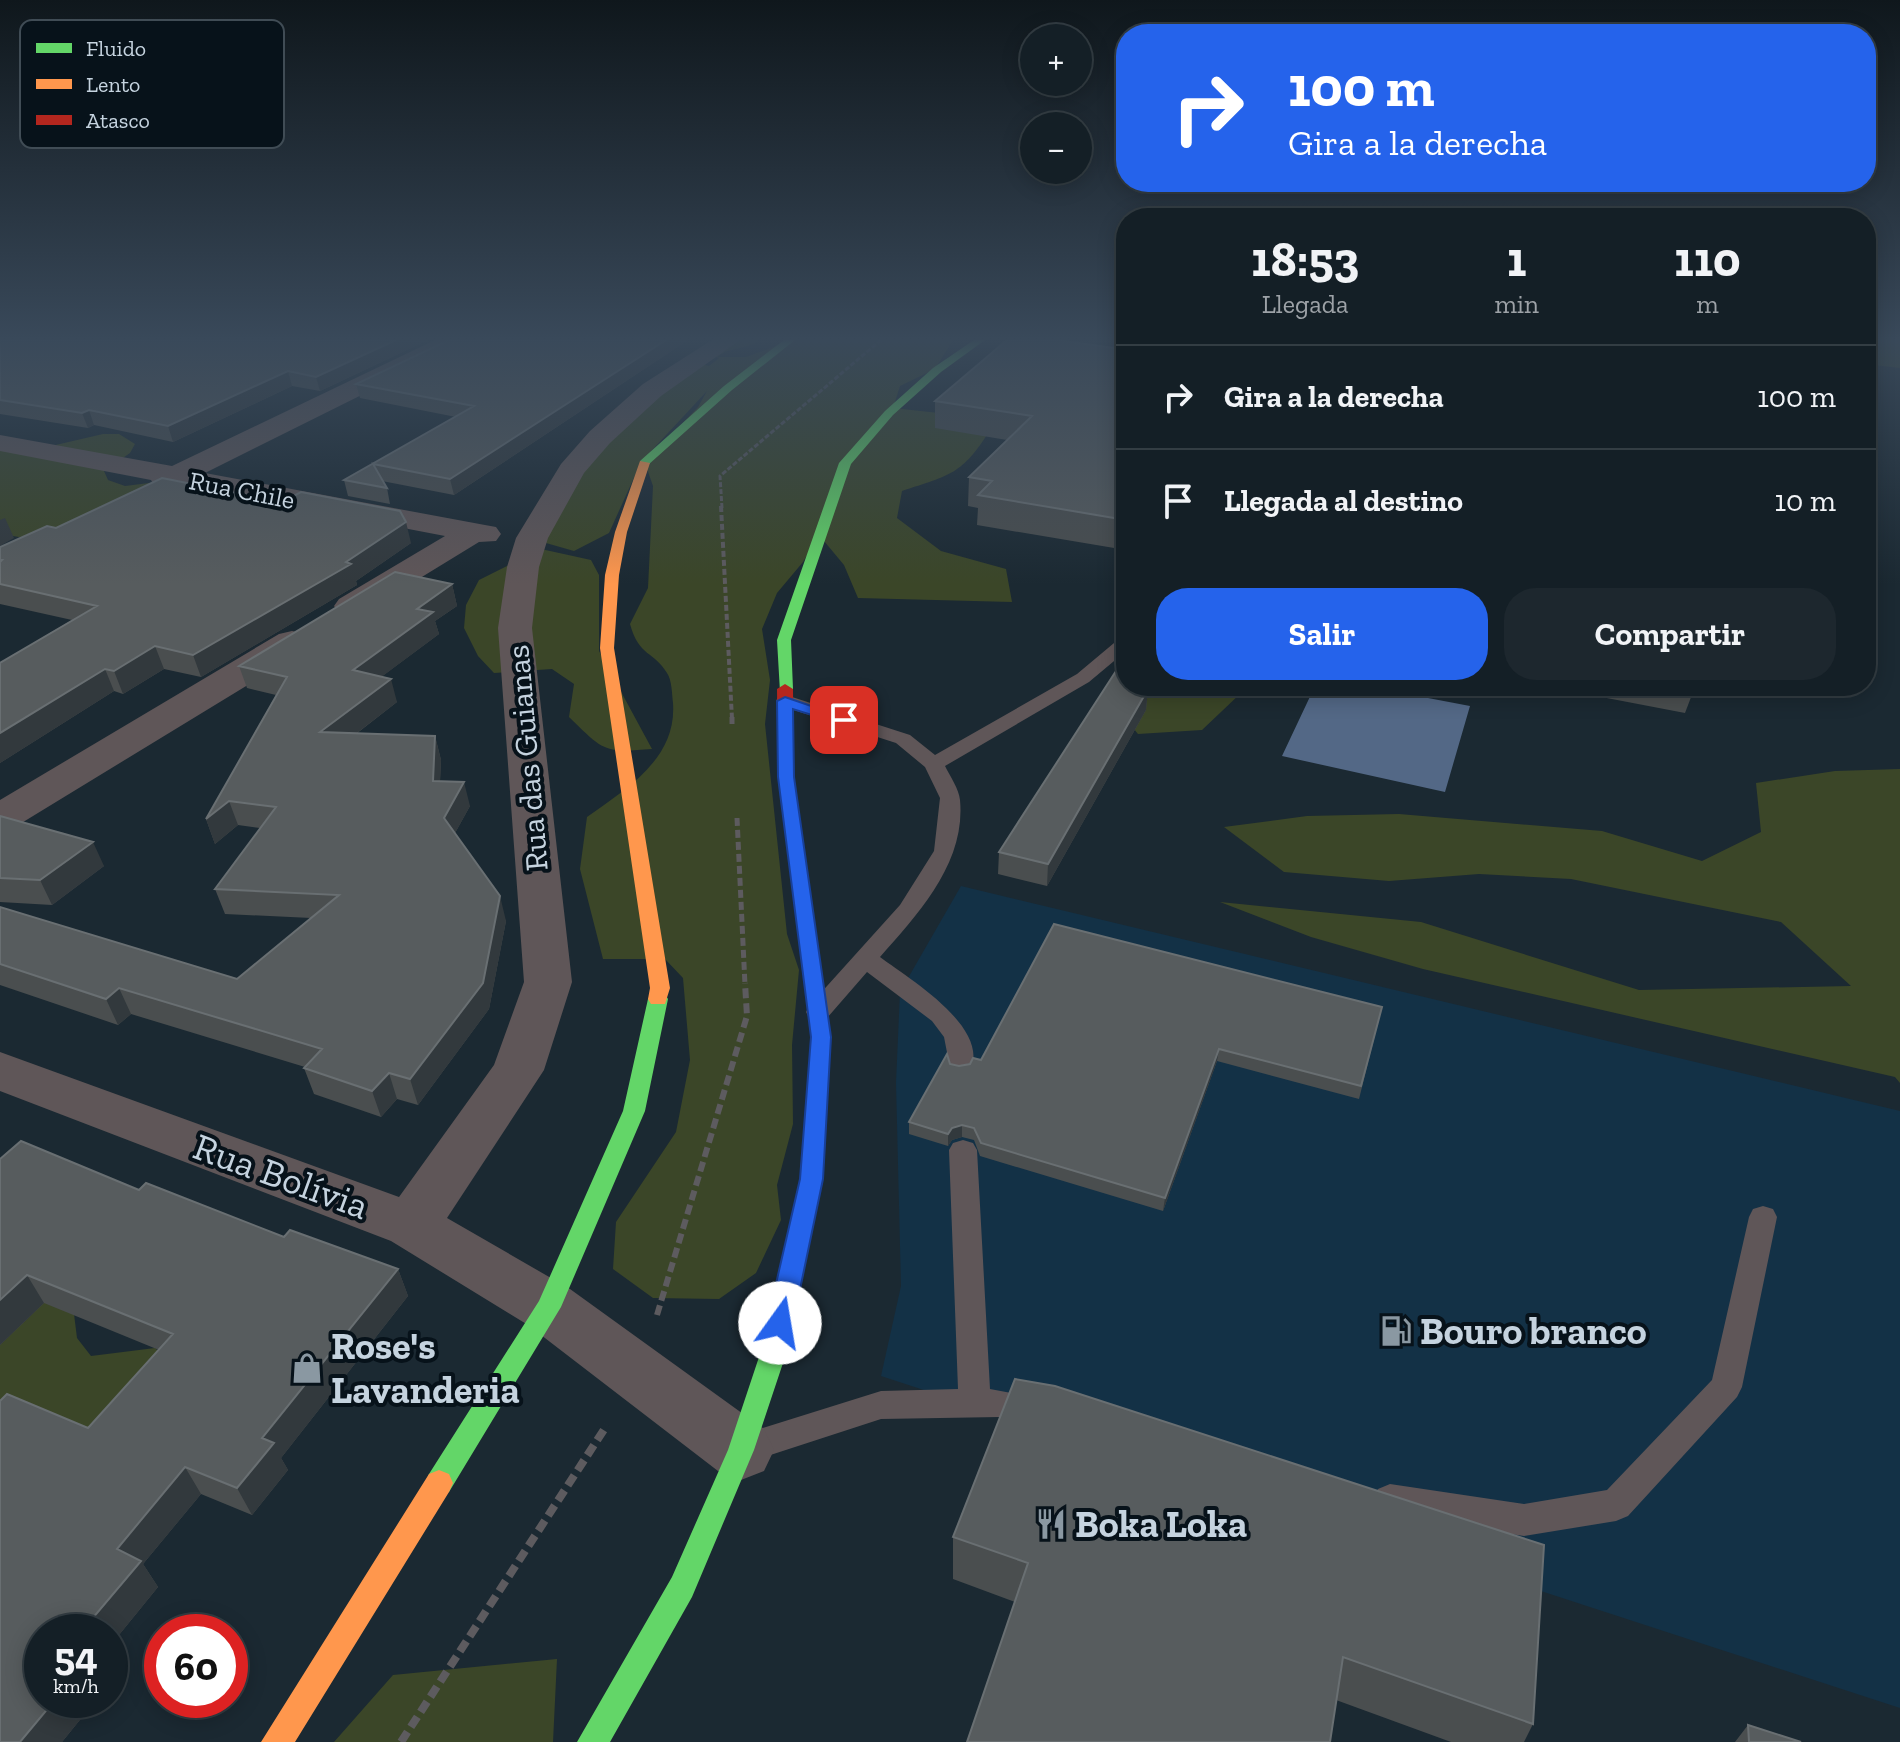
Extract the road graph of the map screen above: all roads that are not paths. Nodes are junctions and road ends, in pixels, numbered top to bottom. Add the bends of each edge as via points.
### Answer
1 (287, 421) edge
2 (617, 421) edge
3 (690, 421) edge
4 (882, 421) edge
5 (0, 443) edge
6 (173, 477) junction
7 (130, 498) edge
8 (472, 533) junction
9 (532, 538) junction
10 (1116, 650) edge
11 (785, 701) junction
12 (934, 764) junction
13 (0, 818) edge
14 (866, 959) junction
15 (818, 1013) junction
16 (960, 1066) edge
17 (0, 1071) edge
18 (963, 1150) dead end
19 (1763, 1217) dead end
20 (411, 1225) junction
21 (549, 1307) junction
22 (975, 1403) junction
23 (1057, 1414) edge
24 (741, 1450) junction
25 (1366, 1495) edge
26 (277, 1742) edge
27 (593, 1742) edge

1 - 6 street
2 - 9 street, Rua das Guianas via 571,470
3 - 21 main road via 644,462 612,575 607,648 660,988 634,1111
4 - 11 main road via 845,463 784,640
5 - 6 street, Rua Chile
6 - 7 street
6 - 8 street, Rua Chile
8 - 9 street, Rua Chile
8 - 13 street
9 - 20 street, Rua das Guianas via 515,628 548,982 518,1070
10 - 12 lane via 1083,678
11 - 12 lane via 903,739
11 - 15 main road via 786,777
12 - 14 lane via 950,798 945,851 909,910
14 - 15 lane
14 - 16 lane via 941,1015 956,1036
15 - 24 main road via 812,1179 774,1351
17 - 20 street, Rua Bolívia
18 - 22 lane
19 - 25 lane via 1726,1387 1616,1505 1524,1520
20 - 21 street, Rua Bolívia
21 - 24 street, Rua Bolívia
21 - 26 main road
22 - 23 lane
22 - 24 lane via 881,1405
24 - 27 main road via 682,1587

